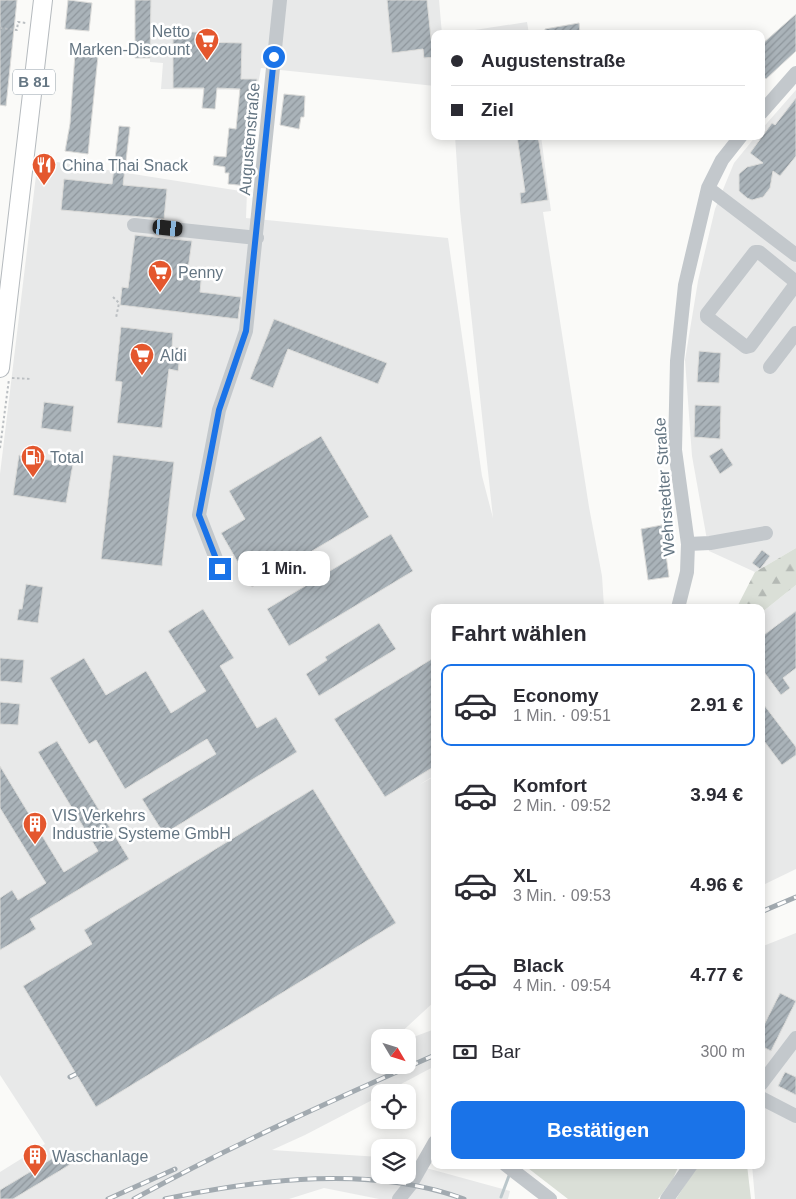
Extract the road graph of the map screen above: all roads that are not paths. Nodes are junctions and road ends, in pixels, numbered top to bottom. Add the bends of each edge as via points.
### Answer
1 (43, 0) edge
2 (280, 0) edge
3 (796, 73) edge
4 (765, 108) edge
5 (738, 140) edge
6 (708, 188) junction
7 (134, 225) dead end
8 (257, 238) junction
9 (794, 249) edge
10 (778, 266) junction
11 (796, 283) edge
12 (796, 333) edge
13 (770, 368) dead end
14 (4, 373) edge
15 (766, 534) dead end
16 (688, 544) junction
17 (220, 569) dead end
18 (679, 604) edge
19 (796, 1038) edge
20 (765, 1079) edge
21 (765, 1100) edge
22 (796, 1116) edge
23 (431, 1149) edge
24 (511, 1169) edge
25 (688, 1169) edge
26 (399, 1199) edge
27 (550, 1199) edge
28 (667, 1199) edge

1 - 14 main road, B 81
2 - 8 street, Augustenstraße
3 - 4 street
5 - 6 street, Wehrstedter Straße via 722,160
6 - 9 street
6 - 16 street, Wehrstedter Straße via 685,285 677,362 682,389 676,450
7 - 8 street
8 - 17 street, Augustenstraße via 246,331 219,410 199,515
9 - 10 street
10 - 11 street
10 - 11 street via 755,252 707,314 709,320 742,346 750,346
12 - 13 street
15 - 16 street
16 - 18 street, Wehrstedter Straße via 687,572
19 - 20 street
21 - 22 street
23 - 26 street
24 - 27 street
25 - 28 street

